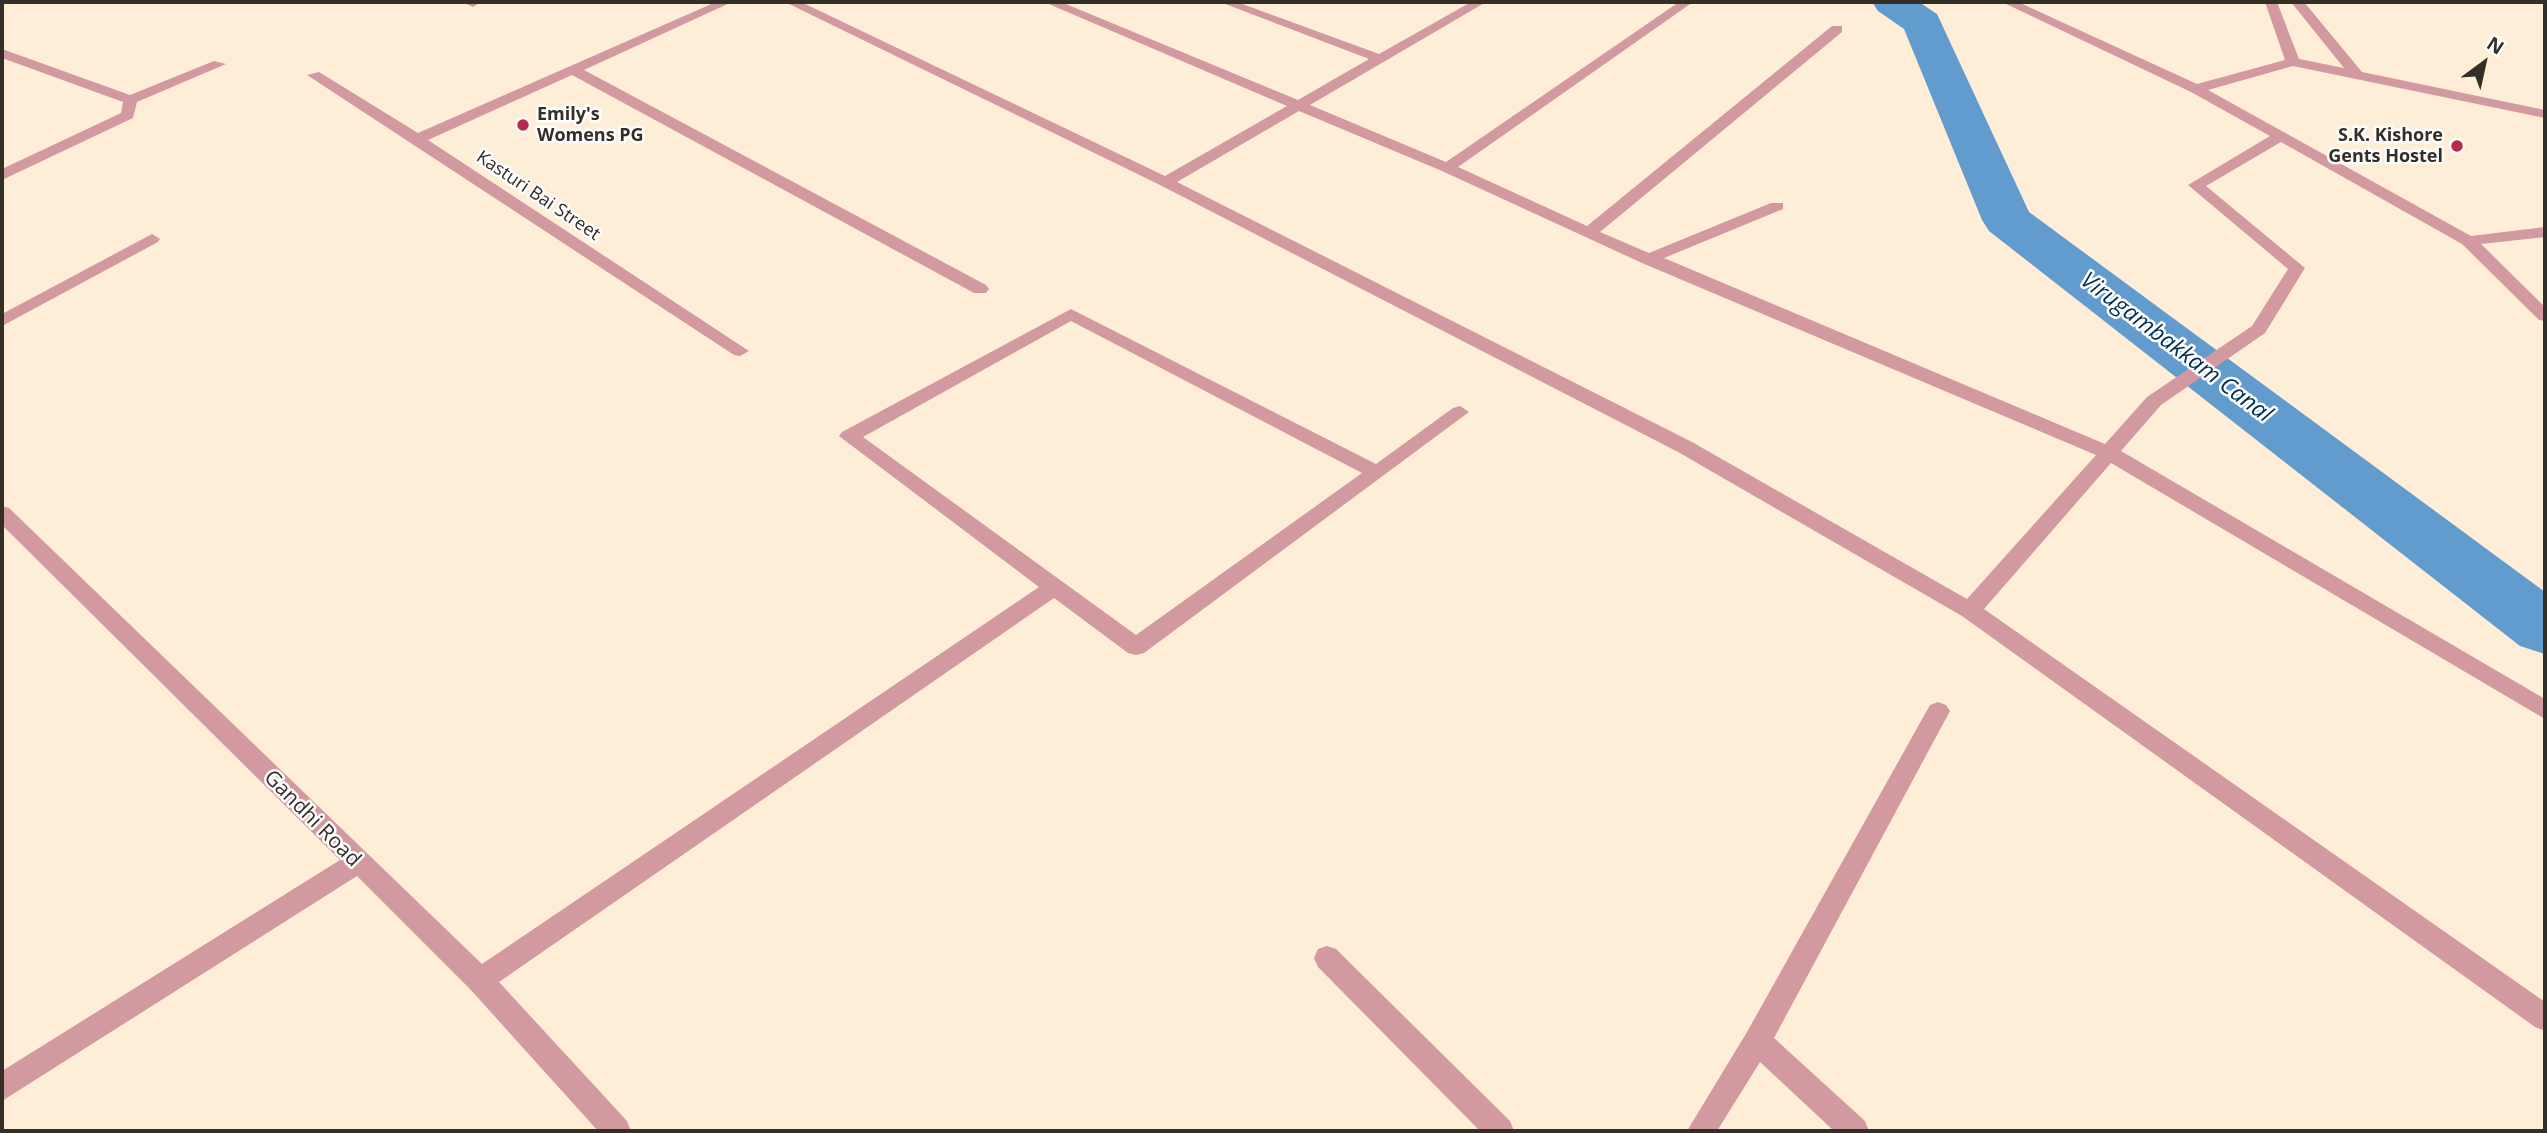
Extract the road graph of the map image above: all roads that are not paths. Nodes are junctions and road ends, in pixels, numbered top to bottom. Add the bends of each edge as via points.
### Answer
1 (726, 2) edge
2 (791, 2) edge
3 (1050, 2) edge
4 (1226, 2) edge
5 (1480, 2) edge
6 (1687, 2) edge
7 (2008, 2) edge
8 (2271, 2) edge
9 (2297, 2) edge
10 (1837, 29) dead end
11 (2, 53) edge
12 (1381, 59) junction
13 (2293, 62) junction
14 (219, 64) dead end
15 (573, 70) junction
16 (314, 75) dead end
17 (2357, 75) junction
18 (2196, 89) junction
19 (130, 100) junction
20 (1298, 106) junction
21 (2545, 114) edge
22 (2281, 136) junction
23 (417, 139) junction
24 (1447, 168) junction
25 (2, 175) edge
26 (1165, 182) junction
27 (1777, 206) dead end
28 (2545, 232) edge
29 (1589, 233) junction
30 (152, 239) dead end
31 (2468, 241) junction
32 (1648, 258) junction
33 (980, 289) dead end
34 (2545, 316) edge
35 (2, 321) edge
36 (740, 351) dead end
37 (1460, 412) dead end
38 (2109, 453) junction
39 (1374, 471) junction
40 (2, 513) edge
41 (1054, 587) junction
42 (1970, 610) junction
43 (1938, 710) dead end
44 (2545, 710) edge
45 (356, 863) junction
46 (1326, 958) dead end
47 (480, 980) junction
48 (2545, 1018) edge
49 (1757, 1041) junction
50 (2, 1087) edge
51 (617, 1131) edge
52 (1500, 1131) edge
53 (1701, 1131) edge
54 (1855, 1131) edge

1 - 15 street
2 - 26 street
3 - 20 street
4 - 12 street
5 - 12 street
6 - 24 street
7 - 18 street
8 - 13 street
9 - 17 street
10 - 29 street
11 - 19 street
12 - 20 street
13 - 17 street
13 - 18 street
14 - 19 street
15 - 23 street
15 - 33 street
16 - 23 street, Kasturi Bai Street
17 - 21 street
18 - 22 street
19 - 25 street via 128,116
20 - 24 street
20 - 26 street
22 - 31 street
22 - 38 street via 2196,185 2297,268 2259,329 2154,401
23 - 36 street, Kasturi Bai Street
24 - 29 street
26 - 42 street via 1685,447
27 - 32 street
28 - 31 street
29 - 32 street
30 - 35 street
31 - 34 street
32 - 38 street
37 - 39 street
38 - 42 street
38 - 44 street
39 - 41 street via 1136,648
39 - 41 street via 1071,314 849,436
40 - 45 street, Gandhi Road
41 - 47 street
42 - 48 street
43 - 49 street
45 - 47 street, Gandhi Road
45 - 50 street
46 - 52 street
47 - 51 street, Gandhi Road
49 - 53 street
49 - 54 street

